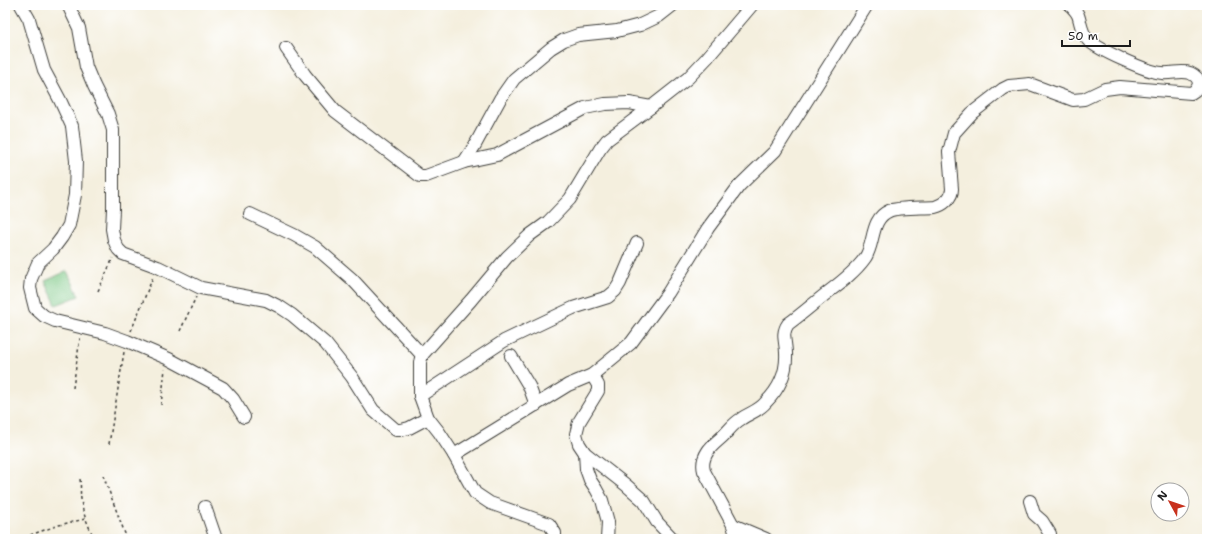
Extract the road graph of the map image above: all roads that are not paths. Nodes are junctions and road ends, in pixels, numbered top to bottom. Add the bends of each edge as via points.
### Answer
1 (21, 5) edge
2 (68, 5) edge
3 (673, 5) edge
4 (752, 5) edge
5 (867, 5) edge
6 (1070, 5) edge
7 (286, 48) dead end
8 (650, 108) junction
9 (464, 162) junction
10 (250, 214) dead end
11 (637, 243) dead end
12 (422, 355) junction
13 (511, 356) dead end
14 (592, 375) junction
15 (420, 396) junction
16 (536, 405) junction
17 (244, 417) dead end
18 (428, 418) junction
19 (585, 453) junction
20 (454, 455) junction
21 (1030, 501) dead end
22 (205, 507) dead end
23 (733, 526) junction
24 (216, 539) edge
25 (556, 539) edge
26 (607, 539) edge
27 (673, 539) edge
28 (737, 539) edge
29 (766, 539) edge
30 (1049, 539) edge

1 - 17 street via 29,18 44,70 72,126 76,161 75,195 69,225 53,249 38,263 31,279 30,288 36,308 54,321 105,333 169,359 223,388
2 - 18 street via 79,28 86,66 113,130 112,229 118,249 123,254 158,267 201,288 266,300 280,307 325,343 352,377 373,410 396,430 409,428
3 - 9 street via 659,16 640,25 617,31 578,35 551,48 514,79
4 - 8 street via 688,78
5 - 14 street via 775,151 739,186 708,228 668,293 631,343
6 - 23 street via 1077,12 1086,39 1095,45 1153,72 1189,73 1198,80 1198,88 1191,93 1120,87 1105,89 1084,99 1073,100 1030,84 1008,86 972,114 952,138 949,152 952,193 950,197 940,206 895,209 883,215 876,226 866,257 849,276 785,328 785,366 782,380 775,392 756,411 740,419 708,451 704,459 704,471
7 - 9 street via 304,75 335,111 420,176
8 - 9 street via 629,103 585,108 497,155
8 - 12 street via 607,140 570,199 548,222 507,257
10 - 12 street via 315,247 352,279
11 - 15 street via 620,282 608,297 573,308 504,342
12 - 15 street
13 - 16 street via 529,386
14 - 16 street
14 - 19 street via 598,385 598,391 579,422 576,434 578,444
15 - 18 street
16 - 20 street
18 - 20 street
19 - 26 street via 586,469 602,500 608,522
19 - 27 street via 639,496 657,522
20 - 25 street via 475,493 481,498 549,524
21 - 30 street via 1034,514 1050,534
22 - 24 street
23 - 28 street
23 - 29 street

